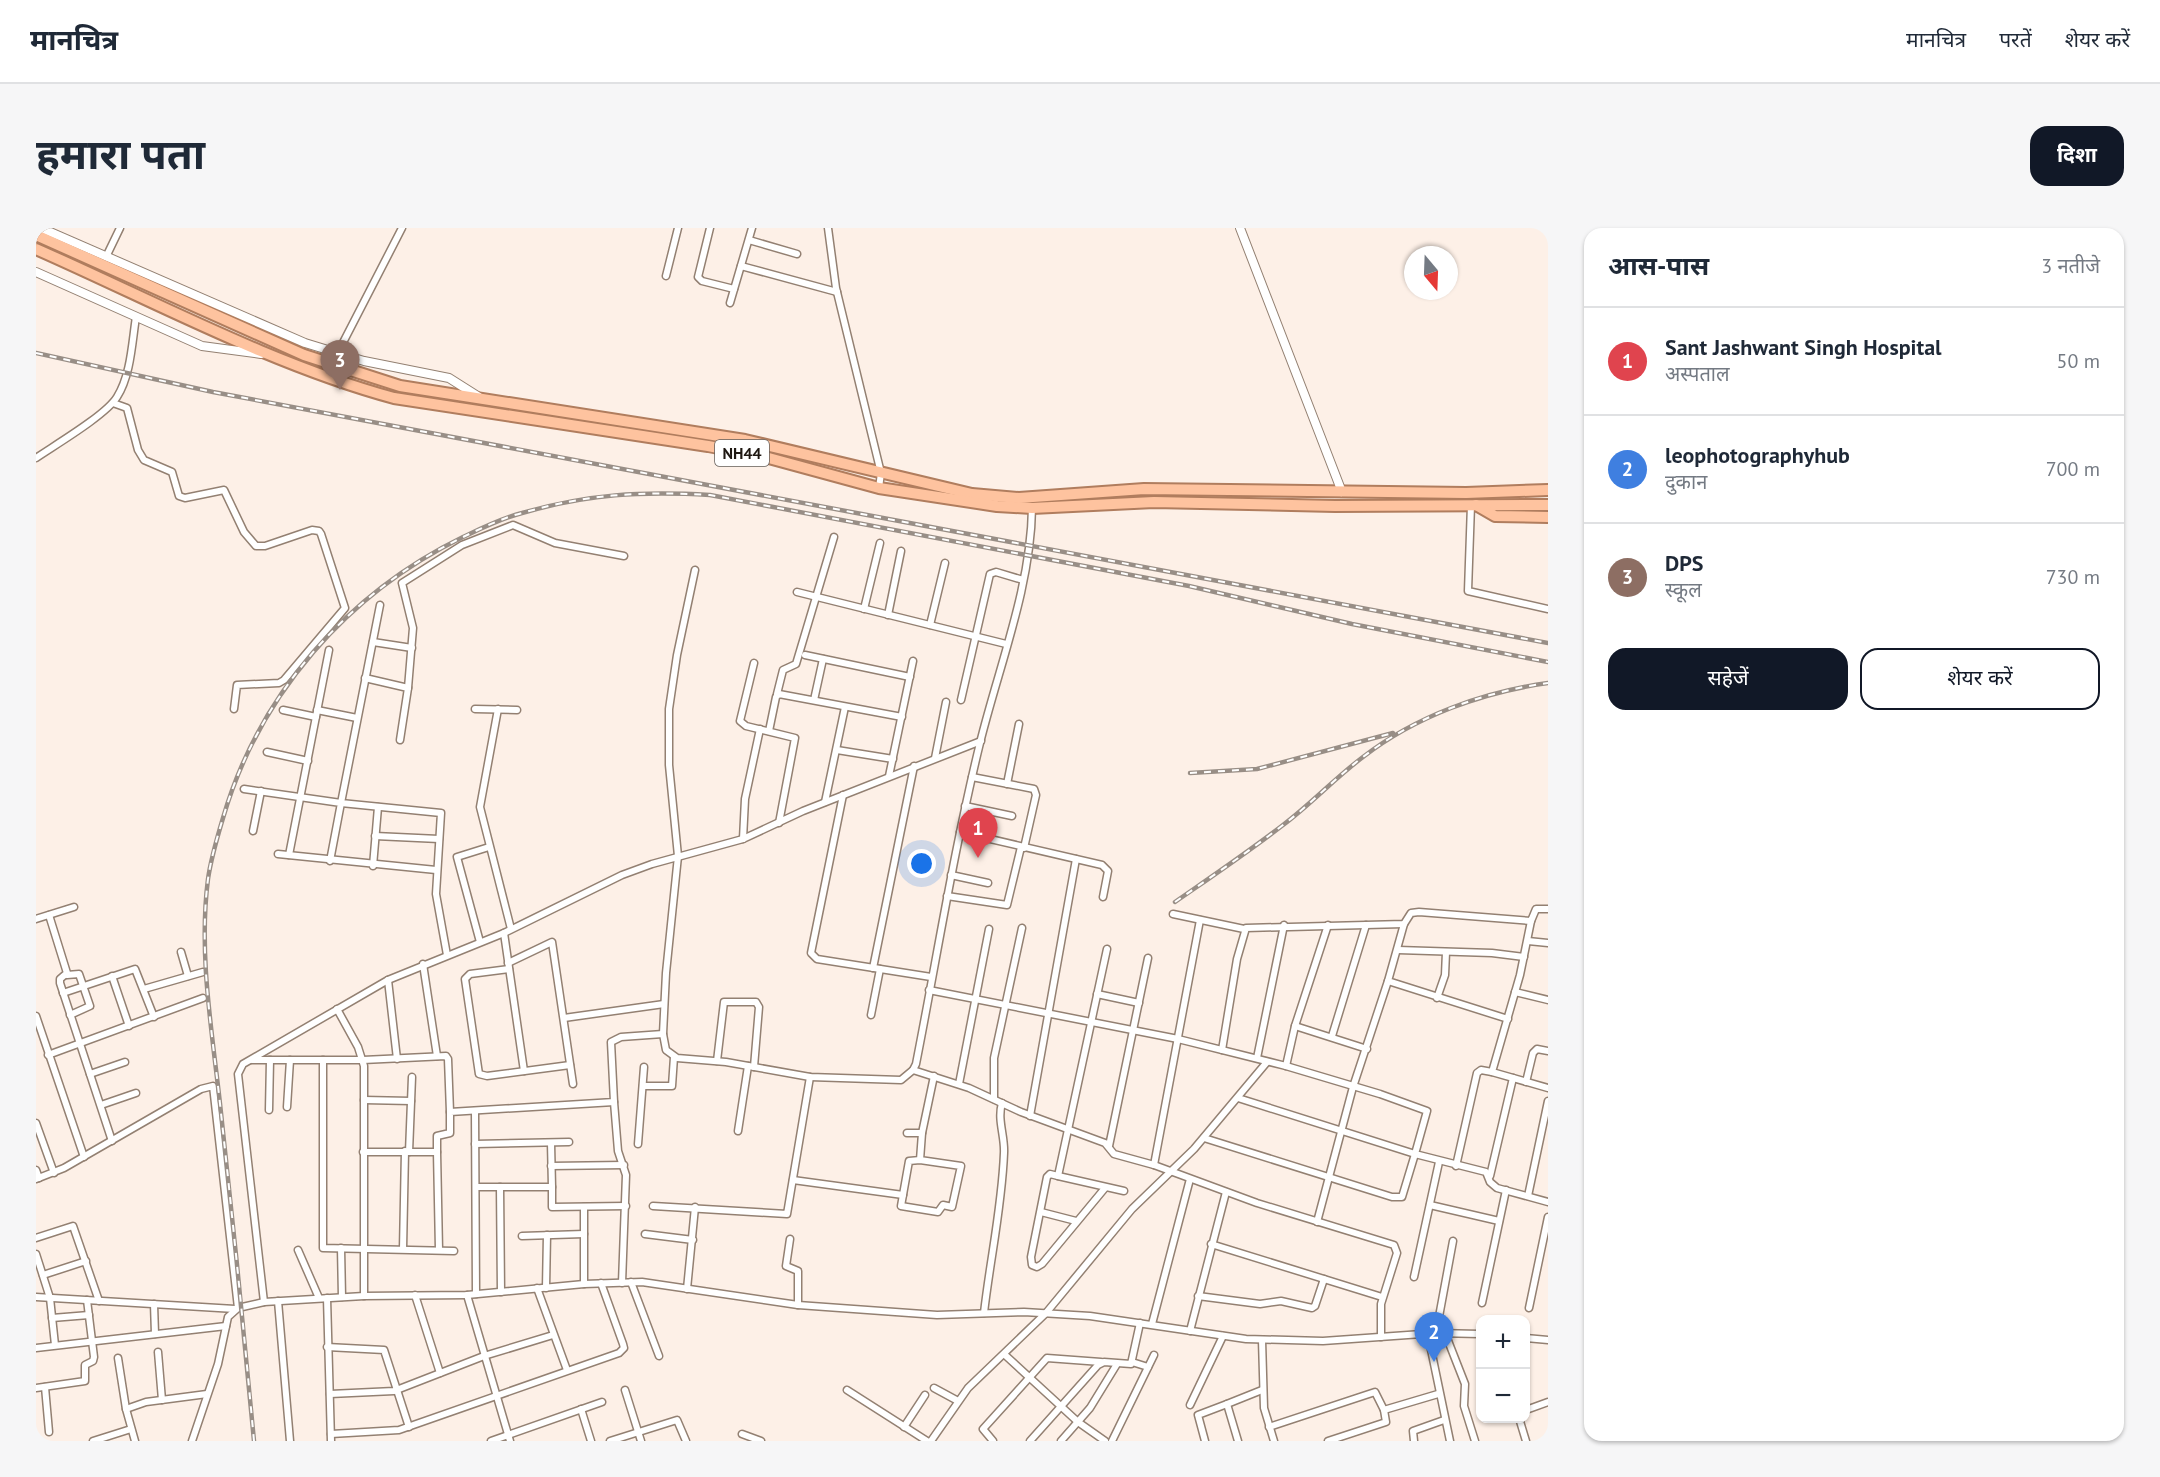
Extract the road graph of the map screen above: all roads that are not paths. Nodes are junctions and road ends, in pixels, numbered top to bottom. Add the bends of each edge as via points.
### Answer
1 (41, 228) edge
2 (120, 228) edge
3 (402, 228) edge
4 (678, 228) edge
5 (710, 228) edge
6 (752, 228) edge
7 (828, 228) edge
8 (1240, 228) edge
9 (36, 235) edge
10 (748, 240) junction
11 (36, 249) edge
12 (796, 254) dead end
13 (106, 257) junction
14 (741, 266) junction
15 (36, 272) edge
16 (666, 276) dead end
17 (734, 289) junction
18 (837, 292) junction
19 (730, 303) dead end
20 (136, 317) junction
21 (337, 353) junction
22 (275, 356) junction
23 (332, 364) junction
24 (480, 398) junction
25 (113, 403) junction
26 (36, 458) edge
27 (881, 473) junction
28 (879, 488) junction
29 (1548, 490) edge
30 (1342, 492) junction
31 (1473, 505) junction
32 (1548, 505) edge
33 (1032, 508) junction
34 (1548, 517) edge
35 (834, 537) dead end
36 (880, 543) dead end
37 (901, 551) dead end
38 (624, 556) dead end
39 (945, 563) dead end
40 (696, 570) dead end
41 (1023, 580) junction
42 (797, 592) dead end
43 (815, 597) junction
44 (380, 605) dead end
45 (864, 609) junction
46 (1548, 609) edge
47 (888, 615) junction
48 (930, 625) junction
49 (976, 637) junction
50 (373, 642) junction
51 (1006, 644) junction
52 (412, 648) junction
53 (329, 650) dead end
54 (805, 655) dead end
55 (823, 659) junction
56 (914, 661) dead end
57 (754, 663) dead end
58 (910, 677) junction
59 (365, 678) junction
60 (408, 688) junction
61 (777, 694) junction
62 (814, 700) junction
63 (961, 700) dead end
64 (946, 702) dead end
65 (845, 707) junction
66 (234, 709) dead end
67 (475, 709) dead end
68 (498, 709) junction
69 (283, 710) dead end
70 (317, 710) junction
71 (517, 710) dead end
72 (316, 717) junction
73 (902, 717) junction
74 (357, 718) junction
75 (1019, 724) dead end
76 (760, 729) junction
77 (769, 731) junction
78 (400, 740) dead end
79 (981, 741) junction
80 (837, 750) junction
81 (267, 752) dead end
82 (935, 758) junction
83 (893, 759) junction
84 (308, 761) junction
85 (914, 766) junction
86 (889, 776) junction
87 (972, 777) junction
88 (1007, 784) junction
89 (244, 789) dead end
90 (261, 791) junction
91 (843, 795) junction
92 (301, 797) junction
93 (825, 802) junction
94 (341, 803) junction
95 (965, 806) junction
96 (378, 807) junction
97 (1012, 816) dead end
98 (779, 823) junction
99 (253, 831) dead end
100 (960, 832) junction
101 (375, 836) junction
102 (439, 839) junction
103 (743, 839) junction
104 (489, 847) junction
105 (1022, 847) junction
106 (278, 854) dead end
107 (289, 855) junction
108 (678, 856) junction
109 (1076, 859) junction
110 (330, 861) junction
111 (373, 866) junction
112 (436, 870) junction
113 (951, 875) junction
114 (988, 883) dead end
115 (947, 896) junction
116 (1103, 897) dead end
117 (74, 907) dead end
118 (1548, 909) edge
119 (1173, 914) dead end
120 (49, 915) junction
121 (36, 919) edge
122 (1200, 920) junction
123 (1531, 921) junction
124 (1404, 924) junction
125 (1328, 925) junction
126 (1366, 925) junction
127 (1284, 926) junction
128 (1022, 928) dead end
129 (511, 929) junction
130 (989, 929) dead end
131 (1244, 929) junction
132 (504, 933) junction
133 (1528, 941) junction
134 (480, 942) junction
135 (1548, 942) edge
136 (1107, 949) dead end
137 (1398, 950) junction
138 (181, 952) dead end
139 (1446, 952) junction
140 (447, 955) junction
141 (1524, 957) junction
142 (1148, 958) dead end
143 (423, 964) junction
144 (508, 966) junction
145 (876, 969) junction
146 (203, 972) dead end
147 (67, 975) junction
148 (112, 976) junction
149 (188, 976) junction
150 (931, 977) junction
151 (388, 980) junction
152 (1388, 981) junction
153 (83, 986) junction
154 (144, 989) junction
155 (929, 990) junction
156 (1515, 992) junction
157 (63, 993) junction
158 (1097, 994) junction
159 (204, 998) dead end
160 (1437, 998) junction
161 (974, 1000) junction
162 (1548, 1000) edge
163 (1139, 1003) junction
164 (664, 1004) junction
165 (1007, 1005) junction
166 (336, 1009) junction
167 (70, 1015) junction
168 (871, 1015) dead end
169 (1048, 1015) junction
170 (36, 1016) edge
171 (154, 1017) junction
172 (564, 1018) junction
173 (1508, 1019) junction
174 (1091, 1023) junction
175 (129, 1026) junction
176 (1295, 1026) junction
177 (1134, 1031) junction
178 (663, 1034) junction
179 (1332, 1036) junction
180 (1178, 1039) junction
181 (80, 1044) junction
182 (1367, 1049) junction
183 (1222, 1050) junction
184 (1548, 1051) edge
185 (48, 1055) junction
186 (437, 1056) junction
187 (674, 1057) junction
188 (1257, 1058) junction
189 (397, 1059) junction
190 (250, 1060) junction
191 (270, 1060) junction
192 (290, 1060) junction
193 (323, 1060) junction
194 (363, 1060) junction
195 (717, 1061) junction
196 (125, 1062) dead end
197 (1267, 1062) junction
198 (570, 1065) junction
199 (751, 1066) junction
200 (1286, 1066) junction
201 (644, 1067) dead end
202 (914, 1070) junction
203 (524, 1071) junction
204 (1492, 1072) junction
205 (90, 1074) junction
206 (934, 1076) junction
207 (412, 1077) dead end
208 (810, 1077) junction
209 (1513, 1078) junction
210 (1526, 1083) junction
211 (573, 1084) dead end
212 (959, 1084) junction
213 (643, 1086) junction
214 (1353, 1087) junction
215 (1548, 1088) edge
216 (136, 1093) dead end
217 (1238, 1098) junction
218 (994, 1099) junction
219 (364, 1100) junction
220 (411, 1101) junction
221 (1548, 1101) edge
222 (614, 1102) junction
223 (1002, 1103) junction
224 (101, 1105) junction
225 (288, 1107) dead end
226 (269, 1110) dead end
227 (475, 1111) junction
228 (450, 1112) junction
229 (1030, 1116) junction
230 (36, 1123) edge
231 (1068, 1129) junction
232 (738, 1131) dead end
233 (1342, 1132) junction
234 (907, 1133) dead end
235 (922, 1133) junction
236 (1204, 1138) junction
237 (112, 1141) junction
238 (475, 1143) junction
239 (551, 1143) junction
240 (569, 1143) dead end
241 (638, 1143) dead end
242 (1109, 1146) junction
243 (363, 1152) junction
244 (407, 1152) junction
245 (437, 1152) junction
246 (1415, 1154) junction
247 (84, 1157) junction
248 (920, 1160) junction
249 (1439, 1162) junction
250 (624, 1165) junction
251 (551, 1166) junction
252 (1154, 1166) junction
253 (1456, 1166) junction
254 (36, 1170) edge
255 (1169, 1172) junction
256 (54, 1173) junction
257 (1058, 1176) junction
258 (1330, 1176) junction
259 (1490, 1176) junction
260 (38, 1179) edge
261 (1190, 1179) junction
262 (793, 1180) junction
263 (476, 1187) junction
264 (500, 1187) junction
265 (552, 1187) junction
266 (1106, 1188) junction
267 (1506, 1190) junction
268 (1124, 1191) dead end
269 (1226, 1192) junction
270 (903, 1196) junction
271 (1528, 1196) junction
272 (1548, 1202) edge
273 (1430, 1205) junction
274 (626, 1206) junction
275 (653, 1206) dead end
276 (584, 1207) junction
277 (694, 1207) junction
278 (1041, 1212) junction
279 (1548, 1216) edge
280 (1076, 1221) junction
281 (1499, 1221) junction
282 (1317, 1222) junction
283 (584, 1234) junction
284 (645, 1234) dead end
285 (547, 1235) junction
286 (522, 1236) dead end
287 (36, 1238) edge
288 (790, 1239) dead end
289 (693, 1240) junction
290 (1453, 1241) dead end
291 (1211, 1244) junction
292 (341, 1248) junction
293 (364, 1249) junction
294 (403, 1249) junction
295 (298, 1250) dead end
296 (439, 1250) junction
297 (454, 1251) dead end
298 (36, 1254) edge
299 (86, 1261) junction
300 (43, 1275) junction
301 (1414, 1277) dead end
302 (1324, 1279) junction
303 (632, 1282) junction
304 (601, 1283) junction
305 (622, 1283) junction
306 (584, 1284) junction
307 (537, 1288) junction
308 (546, 1288) junction
309 (687, 1289) junction
310 (501, 1292) junction
311 (476, 1294) junction
312 (415, 1295) junction
313 (467, 1295) junction
314 (364, 1296) junction
315 (1198, 1296) junction
316 (36, 1297) edge
317 (342, 1297) junction
318 (1382, 1297) junction
319 (50, 1298) junction
320 (323, 1298) junction
321 (87, 1300) junction
322 (99, 1301) junction
323 (278, 1301) junction
324 (264, 1302) junction
325 (1482, 1303) dead end
326 (154, 1304) junction
327 (798, 1305) junction
328 (1529, 1308) dead end
329 (237, 1309) junction
330 (984, 1313) junction
331 (1046, 1313) junction
332 (89, 1314) junction
333 (52, 1318) junction
334 (1140, 1323) junction
335 (1152, 1324) junction
336 (226, 1326) junction
337 (1190, 1331) junction
338 (1436, 1333) junction
339 (1445, 1333) junction
340 (156, 1334) junction
341 (1476, 1334) edge
342 (553, 1335) junction
343 (1428, 1335) junction
344 (1223, 1336) junction
345 (1381, 1337) junction
346 (1530, 1338) edge
347 (93, 1340) junction
348 (1262, 1340) junction
349 (1548, 1340) edge
350 (55, 1345) junction
351 (36, 1347) edge
352 (327, 1347) junction
353 (158, 1352) dead end
354 (1005, 1355) junction
355 (1154, 1355) dead end
356 (484, 1356) junction
357 (659, 1356) dead end
358 (118, 1358) dead end
359 (1132, 1362) junction
360 (1101, 1363) junction
361 (1117, 1364) junction
362 (1148, 1367) junction
363 (567, 1370) junction
364 (440, 1373) junction
365 (1031, 1377) junction
366 (45, 1387) junction
367 (36, 1388) edge
368 (934, 1388) dead end
369 (398, 1389) junction
370 (625, 1390) dead end
371 (848, 1390) dead end
372 (1262, 1390) junction
373 (207, 1394) junction
374 (330, 1394) junction
375 (1438, 1394) junction
376 (925, 1395) dead end
377 (495, 1397) junction
378 (162, 1400) junction
379 (958, 1401) junction
380 (602, 1402) dead end
381 (1548, 1402) edge
382 (1227, 1404) junction
383 (1190, 1405) dead end
384 (1062, 1407) junction
385 (126, 1409) junction
386 (580, 1409) junction
387 (1530, 1409) edge
388 (1384, 1410) junction
389 (1444, 1419) junction
390 (1078, 1422) junction
391 (1520, 1423) edge
392 (410, 1427) junction
393 (904, 1427) junction
394 (1269, 1427) junction
395 (131, 1429) junction
396 (49, 1432) dead end
397 (638, 1432) junction
398 (742, 1434) dead end
399 (331, 1437) edge
400 (509, 1438) edge
401 (985, 1438) edge
402 (93, 1441) edge
403 (135, 1441) edge
404 (192, 1441) edge
405 (290, 1441) edge
406 (491, 1441) edge
407 (591, 1441) edge
408 (610, 1441) edge
409 (641, 1441) edge
410 (686, 1441) edge
411 (761, 1441) edge
412 (927, 1441) edge
413 (931, 1441) edge
414 (993, 1441) edge
415 (1030, 1441) edge
416 (1061, 1441) edge
417 (1105, 1441) edge
418 (1112, 1441) edge
419 (1205, 1441) edge
420 (1238, 1441) edge
421 (1274, 1441) edge
422 (1328, 1441) edge
423 (1414, 1441) edge
424 (1450, 1441) edge
425 (1475, 1441) edge
426 (1526, 1441) edge

1 - 13 street
2 - 13 street
3 - 21 street
4 - 16 street
5 - 17 street via 698,277
6 - 10 street
7 - 18 street
8 - 30 street
9 - 23 highway, NH44
10 - 12 street
10 - 14 street
11 - 22 highway, NH44
13 - 21 street via 237,315
14 - 17 street
14 - 18 street
15 - 20 street
17 - 19 street
18 - 27 street
20 - 22 street via 202,346
20 - 25 street via 125,378
21 - 23 street
21 - 24 street via 449,378
22 - 28 highway, NH44 via 394,398 765,457
23 - 24 highway, NH44 via 400,386
24 - 27 highway, NH44 via 746,440
25 - 26 street
25 - 66 street via 127,408 138,450 144,460 172,472 179,496 224,490 244,532 256,546 312,530 321,534 345,608 284,680 237,685
27 - 28 street
27 - 30 highway, NH44 via 972,494 1019,498 1144,489
28 - 33 highway, NH44
29 - 30 highway, NH44
31 - 32 highway, NH44
31 - 33 highway, NH44 via 1154,502
31 - 34 highway via 1495,516
31 - 46 street via 1468,591
33 - 41 street
35 - 43 street
36 - 45 street
37 - 47 street
38 - 52 street via 562,545 513,525 462,544 402,583 413,628
39 - 48 street
40 - 108 street via 677,655 669,717 669,765
41 - 49 street via 996,572 990,574
41 - 51 street
42 - 43 street
43 - 45 street
43 - 61 street via 796,665 783,670
44 - 50 street
45 - 47 street
47 - 48 street
48 - 49 street
49 - 51 street
49 - 63 street
50 - 52 street
50 - 59 street
51 - 79 street
52 - 60 street
53 - 70 street
54 - 55 street
55 - 58 street
55 - 62 street
56 - 58 street
57 - 76 street via 740,721
58 - 73 street
59 - 60 street
59 - 74 street
60 - 78 street
61 - 62 street
61 - 77 street
62 - 65 street
64 - 82 street
65 - 73 street
65 - 80 street
67 - 68 street
68 - 71 street
68 - 104 street via 479,801
69 - 72 street
70 - 72 street
70 - 74 street
72 - 84 street
73 - 83 street
74 - 94 street
75 - 88 street
76 - 77 street
76 - 103 street via 745,799
77 - 98 street via 795,738
79 - 82 street
79 - 87 street
80 - 83 street
80 - 93 street
81 - 84 street
82 - 85 street
83 - 86 street
84 - 92 street
85 - 86 street
85 - 145 street
86 - 91 street
87 - 88 street
87 - 95 street
88 - 105 street via 1036,792
89 - 90 street
90 - 92 street
90 - 99 street
91 - 93 street
91 - 145 street via 810,949 817,959
92 - 94 street
92 - 107 street
93 - 98 street
94 - 96 street
94 - 110 street
95 - 97 street
95 - 100 street
96 - 101 street
96 - 102 street via 441,813
98 - 103 street
100 - 105 street
100 - 113 street
101 - 102 street
101 - 111 street
102 - 112 street
103 - 108 street
104 - 129 street
104 - 134 street via 457,857
105 - 109 street
105 - 115 street via 1007,905
106 - 107 street
107 - 110 street
108 - 129 street via 622,876
108 - 164 street
109 - 116 street via 1107,868
109 - 169 street
110 - 111 street
111 - 112 street
112 - 140 street via 437,904
113 - 114 street
113 - 115 street
115 - 150 street
117 - 120 street
118 - 123 street via 1536,909
119 - 122 street
120 - 121 street
120 - 147 street
122 - 131 street
122 - 180 street
123 - 124 street via 1419,912 1411,913
123 - 133 street
124 - 126 street
124 - 137 street
125 - 126 street
125 - 127 street
125 - 176 street
126 - 179 street
127 - 131 street
127 - 188 street
128 - 165 street
129 - 132 street
130 - 161 street
131 - 183 street
132 - 134 street
132 - 144 street
133 - 135 street
133 - 141 street
134 - 140 street
136 - 158 street
137 - 139 street
137 - 152 street
138 - 149 street
139 - 141 street
139 - 160 street via 1445,975
140 - 143 street
141 - 156 street
142 - 163 street
143 - 151 street
143 - 186 street
144 - 172 street via 552,942
144 - 203 street
144 - 203 street via 470,974 465,979 478,1071 483,1076
145 - 150 street
145 - 168 street
146 - 149 street
147 - 153 street via 79,974
147 - 157 street via 59,981
148 - 153 street
148 - 154 street via 137,969
148 - 175 street
149 - 154 street
150 - 155 street
151 - 166 street
151 - 189 street
152 - 160 street
152 - 182 street
153 - 157 street
153 - 167 street via 90,1006
154 - 171 street
155 - 161 street
155 - 202 street
156 - 162 street
156 - 173 street
157 - 167 street
158 - 163 street
158 - 174 street
159 - 171 street
160 - 173 street
161 - 165 street
161 - 212 street
163 - 177 street
164 - 172 street
164 - 178 street
165 - 169 street
165 - 218 street via 992,1070
166 - 190 street
166 - 194 street
167 - 181 street
169 - 174 street
169 - 229 street
170 - 185 street
171 - 175 street
172 - 198 street
173 - 204 street
174 - 177 street
174 - 231 street
175 - 181 street
176 - 179 street
176 - 200 street
177 - 180 street
177 - 242 street
178 - 187 street via 666,1050
178 - 222 street via 621,1037 611,1042
179 - 182 street
180 - 183 street
180 - 252 street
181 - 185 street
181 - 205 street
182 - 214 street
183 - 188 street
184 - 210 street via 1538,1049 1533,1053
185 - 247 street
186 - 189 street
186 - 228 street via 448,1059
187 - 195 street
187 - 213 street via 672,1086
188 - 197 street
189 - 194 street
190 - 191 street
190 - 324 street via 238,1074
191 - 192 street
191 - 226 street
192 - 193 street
192 - 225 street
193 - 194 street
193 - 292 street via 321,1245
194 - 219 street
195 - 199 street
195 - 199 street via 724,1002 756,1002 759,1012
196 - 205 street
197 - 200 street
197 - 217 street
198 - 203 street
198 - 211 street
199 - 208 street
199 - 232 street
200 - 214 street
201 - 213 street
202 - 206 street
202 - 208 street via 907,1078 893,1082
204 - 209 street
204 - 253 street via 1479,1070 1477,1074
205 - 224 street
206 - 212 street
206 - 235 street
207 - 220 street
208 - 262 street
209 - 210 street
209 - 259 street
210 - 215 street
212 - 218 street
213 - 241 street
214 - 233 street
214 - 246 street via 1427,1111
216 - 224 street
217 - 233 street
217 - 236 street
218 - 223 street
219 - 220 street
219 - 243 street
220 - 244 street
221 - 271 street
222 - 227 street
222 - 250 street via 618,1151
223 - 229 street
223 - 330 street via 1002,1181
224 - 237 street
227 - 228 street
227 - 238 street
228 - 245 street via 450,1133 437,1136
229 - 231 street
230 - 256 street
231 - 242 street
231 - 257 street
233 - 246 street
233 - 258 street
234 - 235 street
235 - 248 street
236 - 255 street
236 - 258 street
237 - 247 street
237 - 329 street via 201,1089 213,1086
238 - 239 street
238 - 263 street
239 - 240 street
239 - 251 street
242 - 252 street via 1114,1154
243 - 244 street
243 - 293 street
244 - 245 street
244 - 294 street
245 - 296 street
246 - 249 street
246 - 258 street via 1400,1198
247 - 256 street
248 - 270 street via 909,1161
248 - 270 street via 961,1166 951,1207 943,1205 938,1212 901,1206
249 - 253 street
249 - 273 street
250 - 251 street
250 - 274 street
251 - 265 street
252 - 255 street
253 - 259 street
254 - 260 street
255 - 261 street
255 - 331 street via 1132,1209
256 - 260 street
257 - 266 street
257 - 278 street via 1047,1177
258 - 282 street
259 - 267 street via 1494,1186
261 - 269 street
261 - 335 street
262 - 270 street
262 - 277 street via 787,1214
263 - 264 street
263 - 311 street
264 - 265 street
264 - 310 street
265 - 276 street via 552,1207
266 - 268 street
266 - 280 street
267 - 271 street
267 - 281 street
269 - 282 street
269 - 291 street
271 - 272 street
273 - 281 street
273 - 301 street
274 - 276 street
274 - 305 street
275 - 277 street
276 - 283 street
277 - 289 street
278 - 280 street
278 - 280 street via 1031,1257 1034,1266 1042,1264
279 - 328 street
281 - 325 street
282 - 318 street via 1394,1245 1397,1253
283 - 285 street
283 - 306 street
284 - 289 street
285 - 286 street
285 - 308 street
287 - 299 street via 73,1226
288 - 327 street via 786,1266 798,1271
289 - 309 street
290 - 338 street
291 - 302 street
291 - 315 street
292 - 293 street
292 - 317 street
293 - 294 street
293 - 314 street
294 - 296 street
295 - 320 street
296 - 297 street
298 - 300 street
299 - 300 street
299 - 322 street
300 - 319 street
302 - 315 street via 1312,1308 1281,1301 1260,1304
302 - 318 street
303 - 305 street
303 - 309 street
303 - 357 street
304 - 305 street
304 - 306 street
304 - 363 street via 624,1348
306 - 308 street
307 - 308 street
307 - 310 street
307 - 342 street
309 - 327 street
310 - 311 street
311 - 313 street
312 - 313 street
312 - 314 street
312 - 364 street
313 - 356 street
314 - 317 street
315 - 337 street
316 - 319 street
317 - 320 street
318 - 345 street
319 - 321 street
319 - 333 street
320 - 323 street
320 - 352 street
321 - 322 street
321 - 332 street
322 - 326 street
323 - 324 street
323 - 405 street
324 - 329 street
326 - 329 street
326 - 340 street
327 - 330 street via 937,1315
329 - 336 street via 228,1317
330 - 331 street
331 - 334 street
331 - 354 street
332 - 333 street
332 - 347 street
333 - 350 street
334 - 335 street
334 - 359 street
335 - 337 street
336 - 340 street
336 - 373 street
337 - 344 street
338 - 339 street
338 - 343 street
339 - 341 street
339 - 425 street via 1464,1384 1464,1406
340 - 347 street
342 - 356 street
342 - 363 street
343 - 345 street
343 - 375 street
344 - 348 street
344 - 383 street
345 - 348 street
346 - 349 street
347 - 350 street
347 - 366 street via 94,1359 85,1365 85,1381
348 - 372 street
350 - 351 street
352 - 369 street via 382,1348
352 - 374 street
353 - 378 street
354 - 365 street
354 - 379 street
355 - 362 street
356 - 364 street
356 - 377 street
358 - 385 street
359 - 361 street
359 - 362 street
360 - 361 street
360 - 365 street via 1050,1357
360 - 384 street
361 - 390 street
362 - 418 street
363 - 377 street
364 - 369 street
365 - 384 street
365 - 401 street via 984,1427
366 - 367 street
366 - 396 street
368 - 379 street
369 - 374 street
369 - 392 street
370 - 397 street
371 - 393 street
372 - 382 street
372 - 394 street
373 - 378 street
373 - 404 street
374 - 399 street
375 - 388 street
375 - 389 street
376 - 393 street
377 - 392 street
377 - 400 street
378 - 385 street
379 - 413 street
380 - 386 street
381 - 387 street
382 - 419 street via 1198,1415
382 - 420 street
384 - 390 street
384 - 415 street
385 - 395 street
386 - 400 street
386 - 407 street
388 - 394 street via 1375,1392
388 - 422 street via 1387,1421 1383,1424
389 - 423 street via 1413,1431
389 - 424 street
390 - 416 street
390 - 417 street
391 - 426 street
392 - 399 street
393 - 412 street
394 - 421 street
395 - 402 street
395 - 403 street
397 - 408 street
397 - 409 street
397 - 410 street via 677,1420
398 - 411 street
400 - 406 street
401 - 414 street

